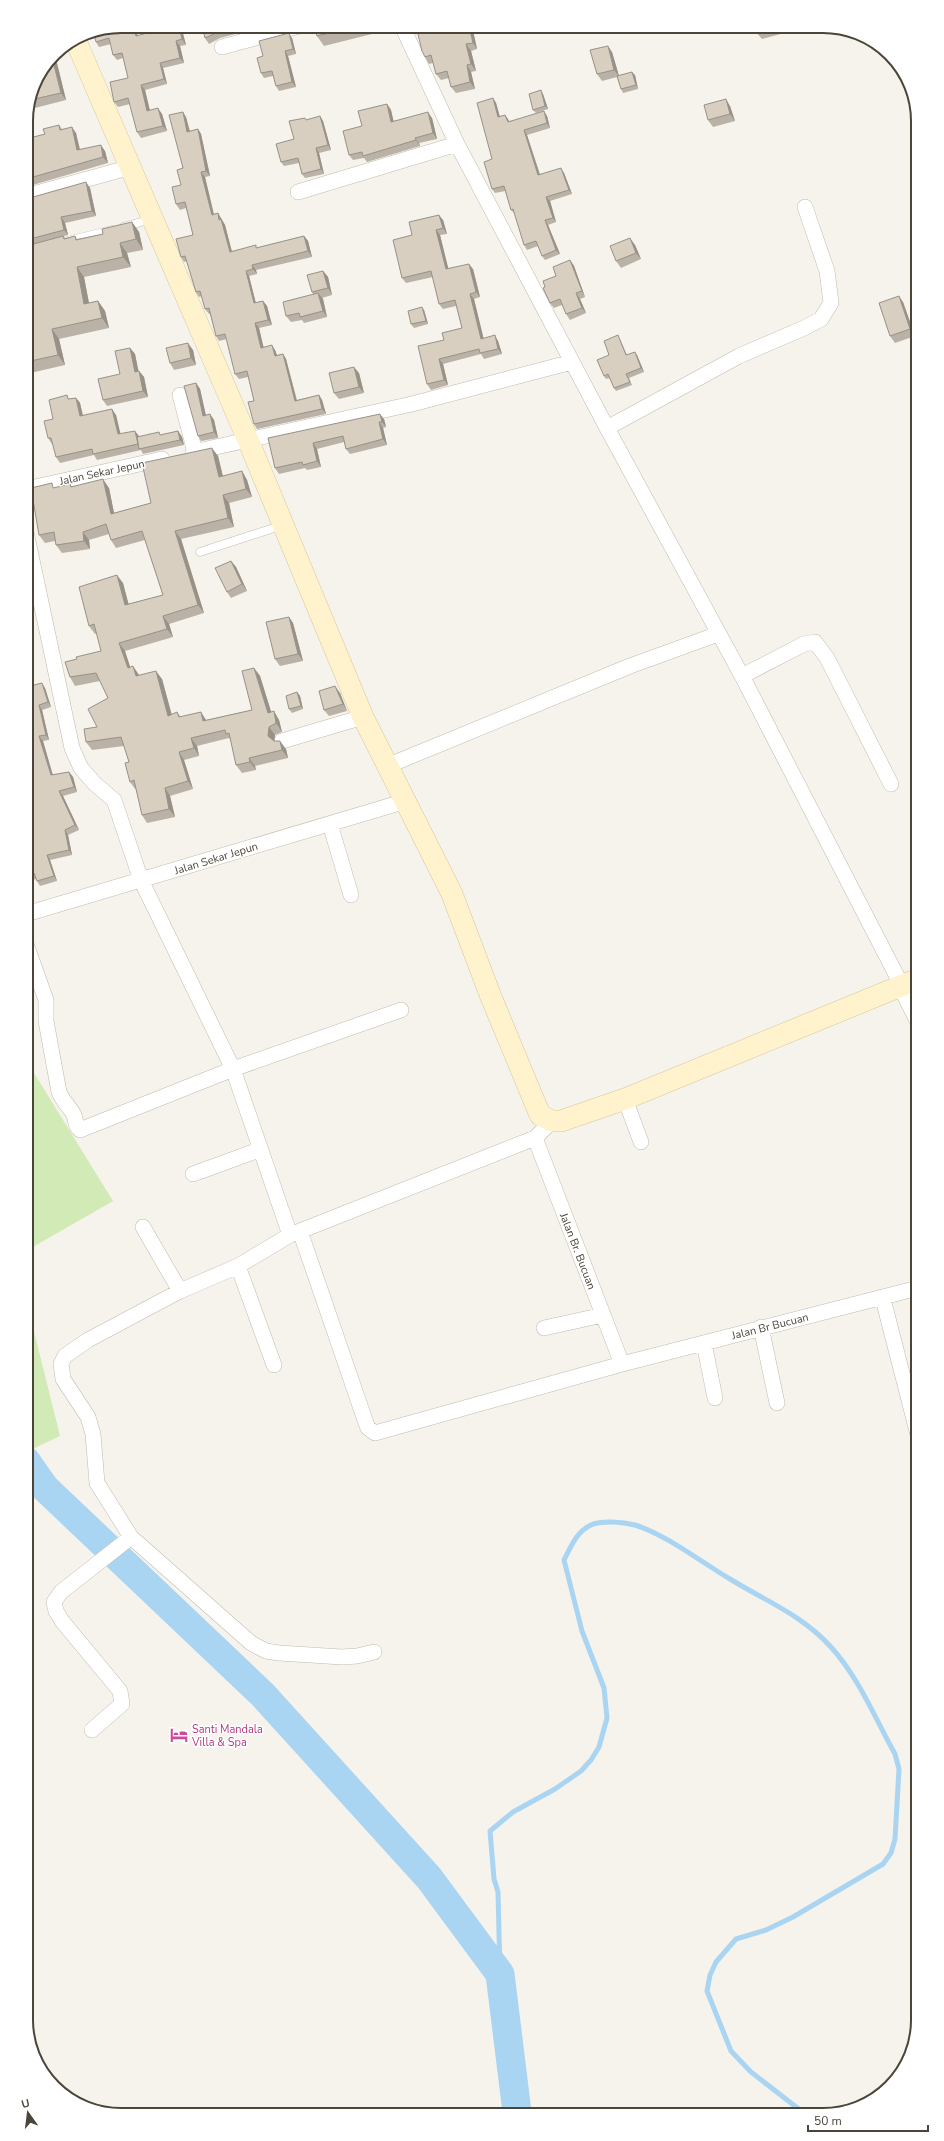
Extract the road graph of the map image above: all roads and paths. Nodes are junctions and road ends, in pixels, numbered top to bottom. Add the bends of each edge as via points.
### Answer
1 (273, 33) edge
2 (405, 33) edge
3 (77, 45) edge
4 (222, 47) dead end
5 (457, 144) junction
6 (131, 167) junction
7 (298, 192) dead end
8 (33, 194) edge
9 (805, 208) dead end
10 (152, 219) junction
11 (56, 244) edge
12 (572, 362) junction
13 (180, 395) dead end
14 (607, 428) junction
15 (248, 440) junction
16 (195, 452) junction
17 (33, 487) edge
18 (283, 524) junction
19 (200, 552) dead end
20 (33, 565) edge
21 (718, 634) junction
22 (742, 676) junction
23 (363, 717) junction
24 (282, 741) edge
25 (387, 766) junction
26 (892, 784) dead end
27 (406, 801) junction
28 (330, 824) junction
29 (141, 880) junction
30 (351, 895) dead end
31 (33, 912) edge
32 (33, 964) edge
33 (910, 982) edge
34 (402, 1010) dead end
35 (233, 1069) junction
36 (625, 1099) junction
37 (552, 1121) junction
38 (535, 1138) junction
39 (641, 1142) dead end
40 (259, 1150) junction
41 (193, 1174) dead end
42 (143, 1227) dead end
43 (295, 1233) junction
44 (238, 1266) junction
45 (911, 1290) edge
46 (180, 1291) junction
47 (883, 1298) junction
48 (603, 1315) junction
49 (761, 1327) junction
50 (544, 1328) dead end
51 (704, 1343) junction
52 (622, 1364) junction
53 (274, 1365) dead end
54 (715, 1398) dead end
55 (777, 1403) dead end
56 (911, 1408) edge
57 (128, 1539) junction
58 (374, 1652) dead end
59 (92, 1730) dead end

1 - 4 street
2 - 5 street
3 - 6 main road
5 - 7 street
5 - 12 street
6 - 8 street
6 - 10 main road
9 - 14 street via 827,271 831,303 821,319 740,356
10 - 11 lane
10 - 15 main road
12 - 14 street
12 - 15 street, Jalan Sekar Jepun via 412,404
13 - 16 street
14 - 21 street
15 - 16 street, Jalan Sekar Jepun
15 - 18 main road
16 - 17 street, Jalan Sekar Jepun
18 - 19 lane
18 - 23 main road
20 - 29 street via 72,748 86,773 114,800
21 - 22 street
21 - 25 street via 630,666
22 - 26 street via 804,644 811,642 818,645
22 - 33 street
23 - 24 street
23 - 25 main road
25 - 27 main road
27 - 28 street, Jalan Sekar Jepun
27 - 37 main road via 452,894 536,1107 540,1115
28 - 29 street, Jalan Sekar Jepun
28 - 30 street
29 - 31 street, Jalan Sekar Jepun
29 - 35 street
32 - 35 street via 46,1000 46,1021 59,1092 74,1116 78,1128 86,1129
33 - 36 main road
34 - 35 street
35 - 40 street
36 - 37 main road via 571,1118
36 - 39 street
37 - 38 street
38 - 43 street
38 - 48 street, Jalan Br. Bucuan
40 - 41 street
40 - 43 street
42 - 46 street
43 - 44 street
43 - 52 street, Jalan Br Bucuan via 366,1423 372,1432 379,1433
44 - 46 street
44 - 53 street
45 - 47 street, Jalan Br Bucuan
46 - 57 street via 88,1340 66,1356 61,1364 63,1379 88,1417 93,1434 97,1483
47 - 49 street, Jalan Br Bucuan
47 - 56 street
48 - 50 street
48 - 52 street, Jalan Br. Bucuan
49 - 51 street, Jalan Br Bucuan
49 - 55 street
51 - 52 street, Jalan Br Bucuan
51 - 54 street
57 - 58 street via 252,1643 266,1651 342,1657
57 - 59 street via 61,1592 54,1602 62,1621 120,1691 122,1704

